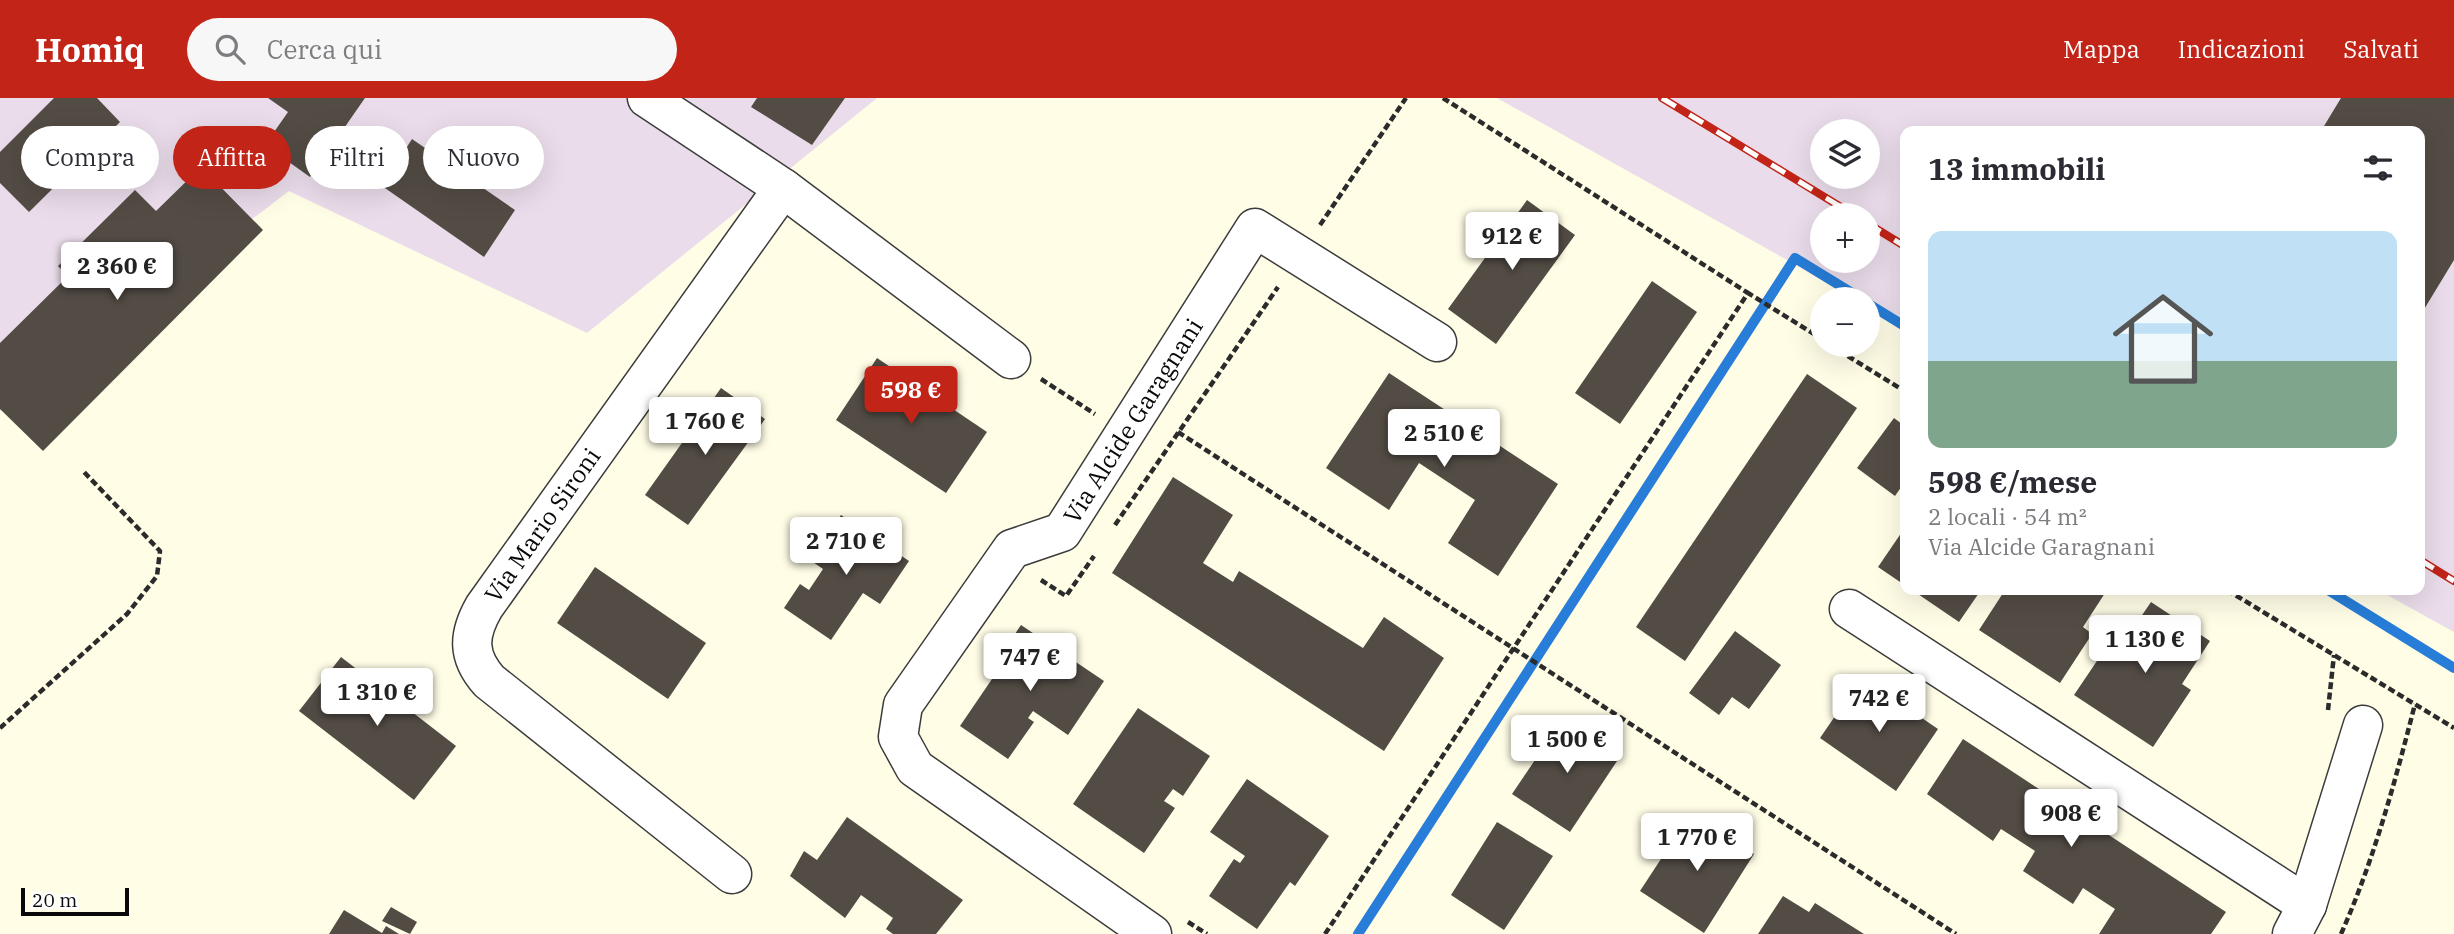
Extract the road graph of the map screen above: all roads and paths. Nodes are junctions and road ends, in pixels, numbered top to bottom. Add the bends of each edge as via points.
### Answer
1 (647, 98) edge
2 (1406, 98) edge
3 (1443, 98) edge
4 (783, 188) junction
5 (1299, 256) junction
6 (1748, 293) junction
7 (1810, 332) edge
8 (1437, 342) dead end
9 (1849, 357) edge
10 (1011, 359) joint
11 (1900, 389) edge
12 (1179, 432) junction
13 (1124, 434) junction
14 (84, 472) dead end
15 (1111, 530) dead end
16 (1096, 552) dead end
17 (1037, 578) dead end
18 (2235, 595) edge
19 (1849, 609) dead end
20 (1514, 648) junction
21 (2415, 704) junction
22 (2363, 725) dead end
23 (0, 728) edge
24 (2454, 728) edge
25 (732, 874) dead end
26 (2300, 920) edge
27 (1168, 926) edge
28 (1207, 934) edge
29 (1325, 934) edge
30 (1956, 934) edge
31 (2341, 934) edge

1 - 4 street
2 - 5 path
3 - 6 path
4 - 10 street
4 - 25 street, Via Mario Sironi via 484,607 473,625 470,649 477,668 489,681
5 - 8 street
5 - 12 path
5 - 13 street, Via Alcide Garagnani via 1255,228
6 - 7 path
6 - 20 path
9 - 11 path
10 - 13 path
12 - 13 path
12 - 15 path
12 - 20 path
13 - 27 street, Via Alcide Garagnani via 1062,532 1012,549 903,705 898,737 915,768
14 - 23 path via 160,551 157,576 127,614
16 - 17 path via 1066,596
18 - 21 path
19 - 26 street
20 - 29 path
20 - 30 path
21 - 24 path
21 - 31 path via 2392,794 2360,893
22 - 26 street
27 - 28 path

